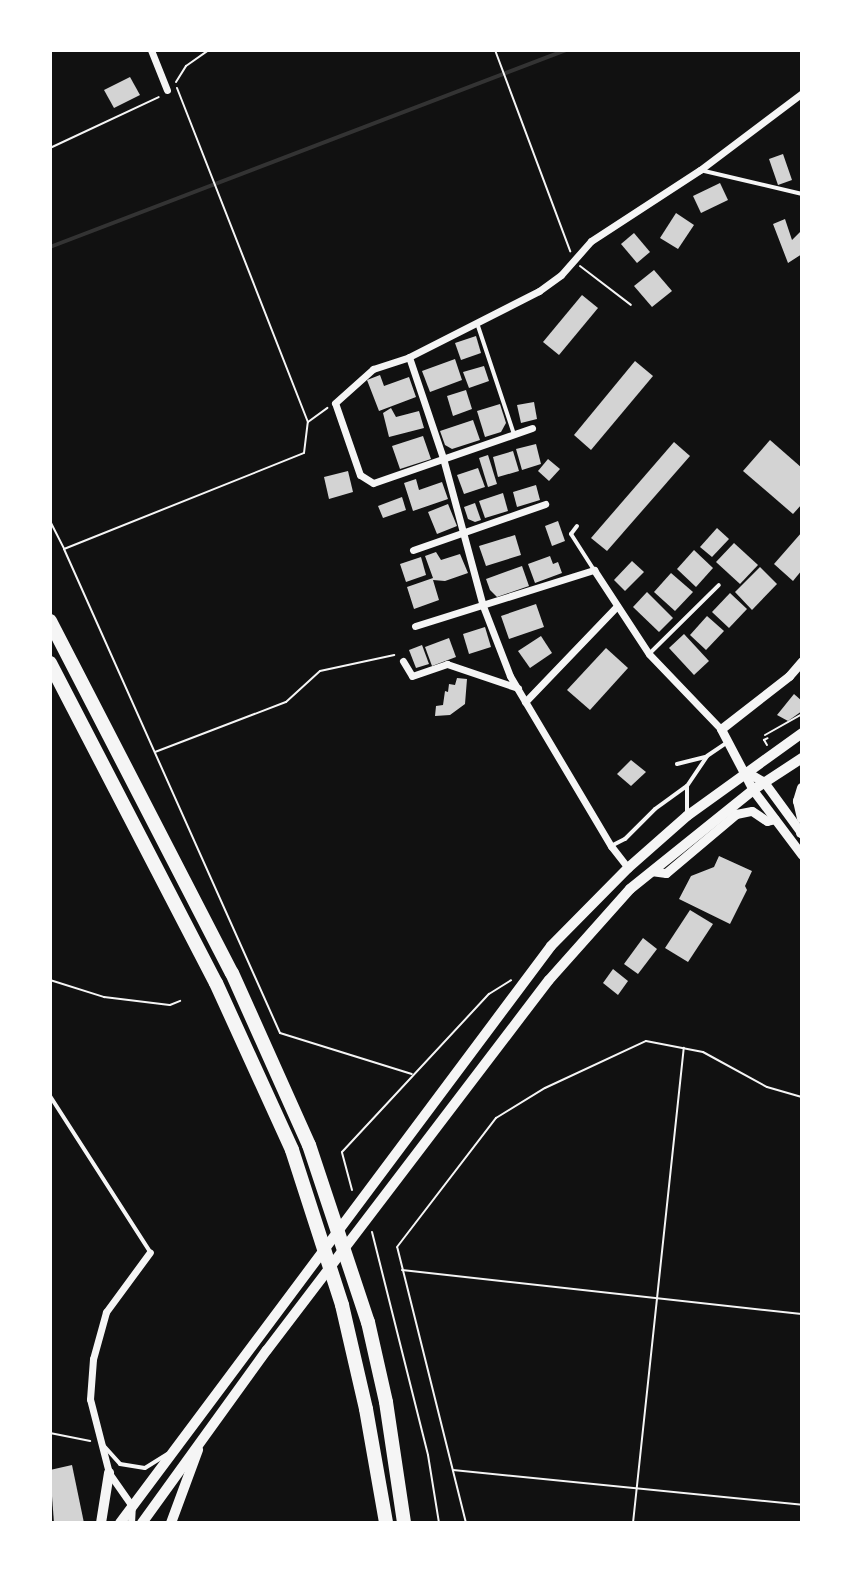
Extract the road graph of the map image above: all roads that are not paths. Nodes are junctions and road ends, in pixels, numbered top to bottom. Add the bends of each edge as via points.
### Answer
1 (151, 50) edge
2 (167, 90) road end
3 (802, 93) edge
4 (700, 170) junction
5 (802, 194) edge
6 (477, 323) junction
7 (409, 357) junction
8 (532, 428) dead end
9 (514, 434) junction
10 (443, 458) junction
11 (545, 504) dead end
12 (577, 526) dead end
13 (462, 533) junction
14 (413, 550) dead end
15 (594, 570) junction
16 (719, 585) dead end
17 (483, 606) junction
18 (617, 606) junction
19 (50, 621) edge
20 (415, 626) dead end
21 (649, 654) junction
22 (403, 661) road end
23 (802, 661) edge
24 (50, 663) edge
25 (518, 688) junction
26 (525, 702) junction
27 (721, 729) junction
28 (802, 733) edge
29 (728, 741) junction
30 (707, 756) junction
31 (802, 758) edge
32 (677, 764) dead end
33 (745, 771) junction
34 (764, 782) junction
35 (687, 786) junction
36 (802, 788) edge
37 (753, 790) junction
38 (687, 816) junction
39 (775, 819) junction
40 (802, 819) edge
41 (802, 834) edge
42 (611, 846) junction
43 (802, 855) edge
44 (628, 868) junction
45 (651, 871) junction
46 (50, 1096) edge
47 (150, 1252) joint
48 (99, 1441) junction
49 (199, 1449) junction
50 (172, 1451) junction
51 (109, 1473) junction
52 (132, 1506) junction
53 (101, 1523) edge
54 (120, 1523) edge
55 (131, 1523) edge
56 (142, 1523) edge
57 (171, 1523) edge
58 (386, 1523) edge
59 (404, 1523) edge

1 - 2 street
3 - 4 street
4 - 5 lane
4 - 6 street via 591,241 539,291
6 - 7 street
6 - 9 lane
7 - 10 street
7 - 10 street via 373,369 335,403 360,475 373,483
8 - 9 street
9 - 10 street
10 - 13 street
11 - 13 street
12 - 15 lane via 571,534
13 - 14 street
13 - 17 street
15 - 17 street
15 - 18 street
16 - 21 lane
17 - 20 street
17 - 25 street
18 - 21 street
18 - 26 street
19 - 59 highway via 232,973 309,1145 368,1322
21 - 27 street
22 - 25 street via 412,676 447,664
23 - 27 street
24 - 58 highway via 216,983 292,1150 342,1305
25 - 26 street
26 - 42 street
27 - 29 street
28 - 33 main road
29 - 30 lane
29 - 33 street
30 - 32 lane
30 - 35 lane
31 - 34 main road
33 - 34 street
33 - 37 street
33 - 38 main road
34 - 37 main road
34 - 41 street
35 - 38 lane
35 - 42 lane
36 - 40 main road
37 - 39 street
37 - 45 main road
38 - 44 main road
39 - 43 street
39 - 45 street via 767,821 752,811 736,814 666,873
42 - 44 street
44 - 50 main road via 536,965
45 - 49 main road via 549,980 290,1320
46 - 47 lane
47 - 48 street via 106,1312 93,1359 90,1399
48 - 50 lane via 120,1464 140,1468
48 - 51 street
49 - 56 main road
49 - 57 main road
50 - 52 main road
51 - 52 street
51 - 53 main road
52 - 54 main road
52 - 55 street

